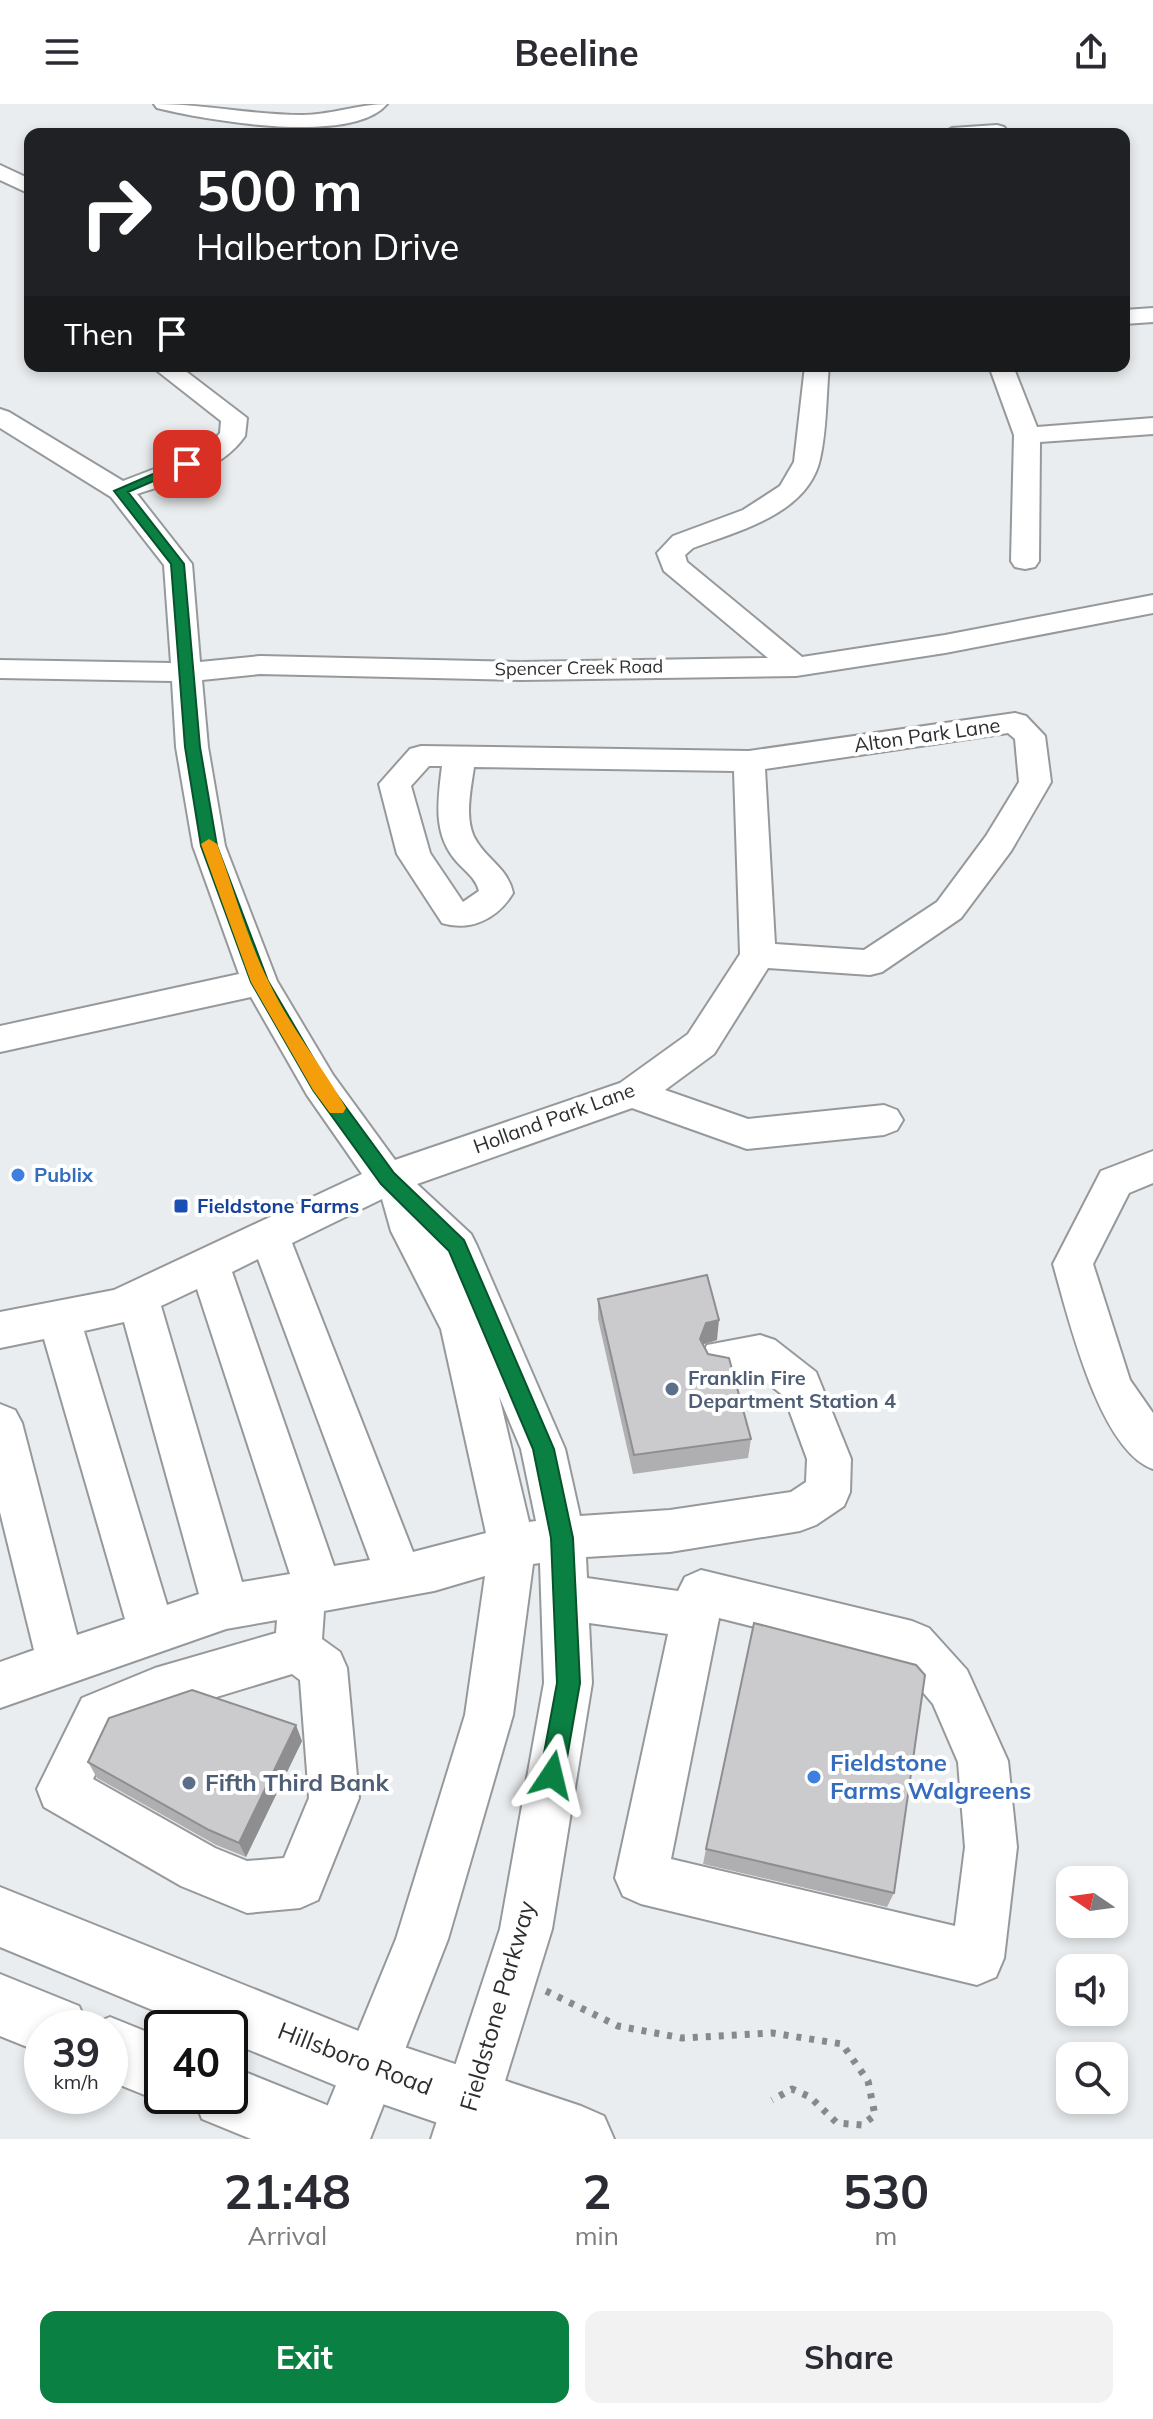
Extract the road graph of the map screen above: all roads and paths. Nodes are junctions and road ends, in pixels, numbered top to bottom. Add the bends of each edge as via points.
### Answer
1 (164, 104) edge
2 (377, 104) edge
3 (0, 171) edge
4 (24, 185) edge
5 (1153, 315) edge
6 (1130, 317) edge
7 (171, 372) edge
8 (816, 372) edge
9 (1003, 372) edge
10 (0, 417) edge
11 (1153, 426) edge
12 (1027, 435) junction
13 (120, 491) junction
14 (1025, 561) dead end
15 (1153, 604) edge
16 (796, 667) junction
17 (0, 669) edge
18 (187, 672) junction
19 (459, 757) junction
20 (749, 761) junction
21 (758, 955) junction
22 (260, 982) junction
23 (0, 1039) edge
24 (633, 1093) junction
25 (884, 1120) dead end
26 (1153, 1166) edge
27 (396, 1188) junction
28 (269, 1235) junction
29 (209, 1264) junction
30 (138, 1298) junction
31 (59, 1318) junction
32 (0, 1330) edge
33 (741, 1355) dead end
34 (0, 1423) edge
35 (1153, 1450) edge
36 (562, 1538) junction
37 (512, 1546) junction
38 (399, 1576) junction
39 (310, 1591) junction
40 (564, 1597) junction
41 (226, 1607) junction
42 (696, 1616) junction
43 (152, 1632) junction
44 (298, 1649) junction
45 (61, 1664) junction
46 (0, 1685) edge
47 (0, 1917) edge
48 (546, 1990) dead end
49 (0, 2005) edge
50 (24, 2015) edge
51 (371, 2068) junction
52 (772, 2100) dead end
53 (248, 2105) edge
54 (465, 2120) edge
55 (331, 2139) edge
56 (342, 2139) edge
57 (581, 2139) edge

1 - 2 street via 279,121 339,117
3 - 4 street
5 - 6 street
7 - 13 street via 234,418 234,433 207,455
8 - 16 street via 807,462 790,491 753,516 683,542 671,553 674,565
9 - 12 street
10 - 13 street, Fieldstone Parkway
11 - 12 street
12 - 14 street
13 - 18 street, Fieldstone Parkway via 178,564
15 - 16 street, Spencer Creek Road
16 - 18 street, Spencer Creek Road via 521,671 260,665
17 - 18 street, Spencer Creek Road
18 - 22 street, Fieldstone Parkway via 192,747 209,846
19 - 19 street, Alton Park Lane via 455,828 464,851 495,882 496,893 470,915 454,915 414,854 395,784 421,756
19 - 20 street, Alton Park Lane
20 - 21 street
20 - 21 street, Alton Park Lane via 1015,723 1030,736 1035,782 999,843 949,910 870,963
21 - 24 street, Holland Park Lane via 701,1044
22 - 23 street
22 - 27 street, Fieldstone Parkway via 320,1085
24 - 25 street via 747,1134
24 - 27 street, Holland Park Lane
26 - 35 street via 1115,1182 1073,1264 1111,1387
27 - 28 street, Holland Park Lane
27 - 36 street, Fieldstone Parkway via 457,1246 543,1449
27 - 37 street, Fieldstone Parkway via 411,1231 462,1328
28 - 29 street, Holland Park Lane
28 - 38 street
29 - 30 street, Holland Park Lane
29 - 39 street
30 - 31 street, Holland Park Lane
30 - 41 street
31 - 32 street, Holland Park Lane
31 - 43 street
33 - 36 street via 801,1385 829,1459 828,1492 800,1511 670,1531
34 - 45 street
36 - 37 street
36 - 40 street, Fieldstone Parkway
37 - 38 street
37 - 51 street, Fieldstone Parkway via 489,1715 422,1939
38 - 39 street
39 - 41 street
39 - 44 street
40 - 42 street
40 - 54 street, Fieldstone Parkway via 568,1683 526,1929
41 - 43 street
42 - 42 street via 641,1878 977,1958 991,1847 983,1761 950,1687 912,1644 701,1592
43 - 45 street
44 - 44 street via 155,1692 99,1715 62,1789 199,1868 247,1887 300,1882 334,1798 323,1668
45 - 46 street
47 - 51 main road, Hillsboro Road
48 - 52 path via 618,2026 682,2038 772,2033 842,2044 868,2081 875,2115 862,2125 837,2123 810,2097 792,2089
49 - 50 main road
51 - 54 main road, Hillsboro Road
51 - 56 street, Fieldstone Parkway
53 - 55 main road
54 - 57 main road, Hillsboro Road

